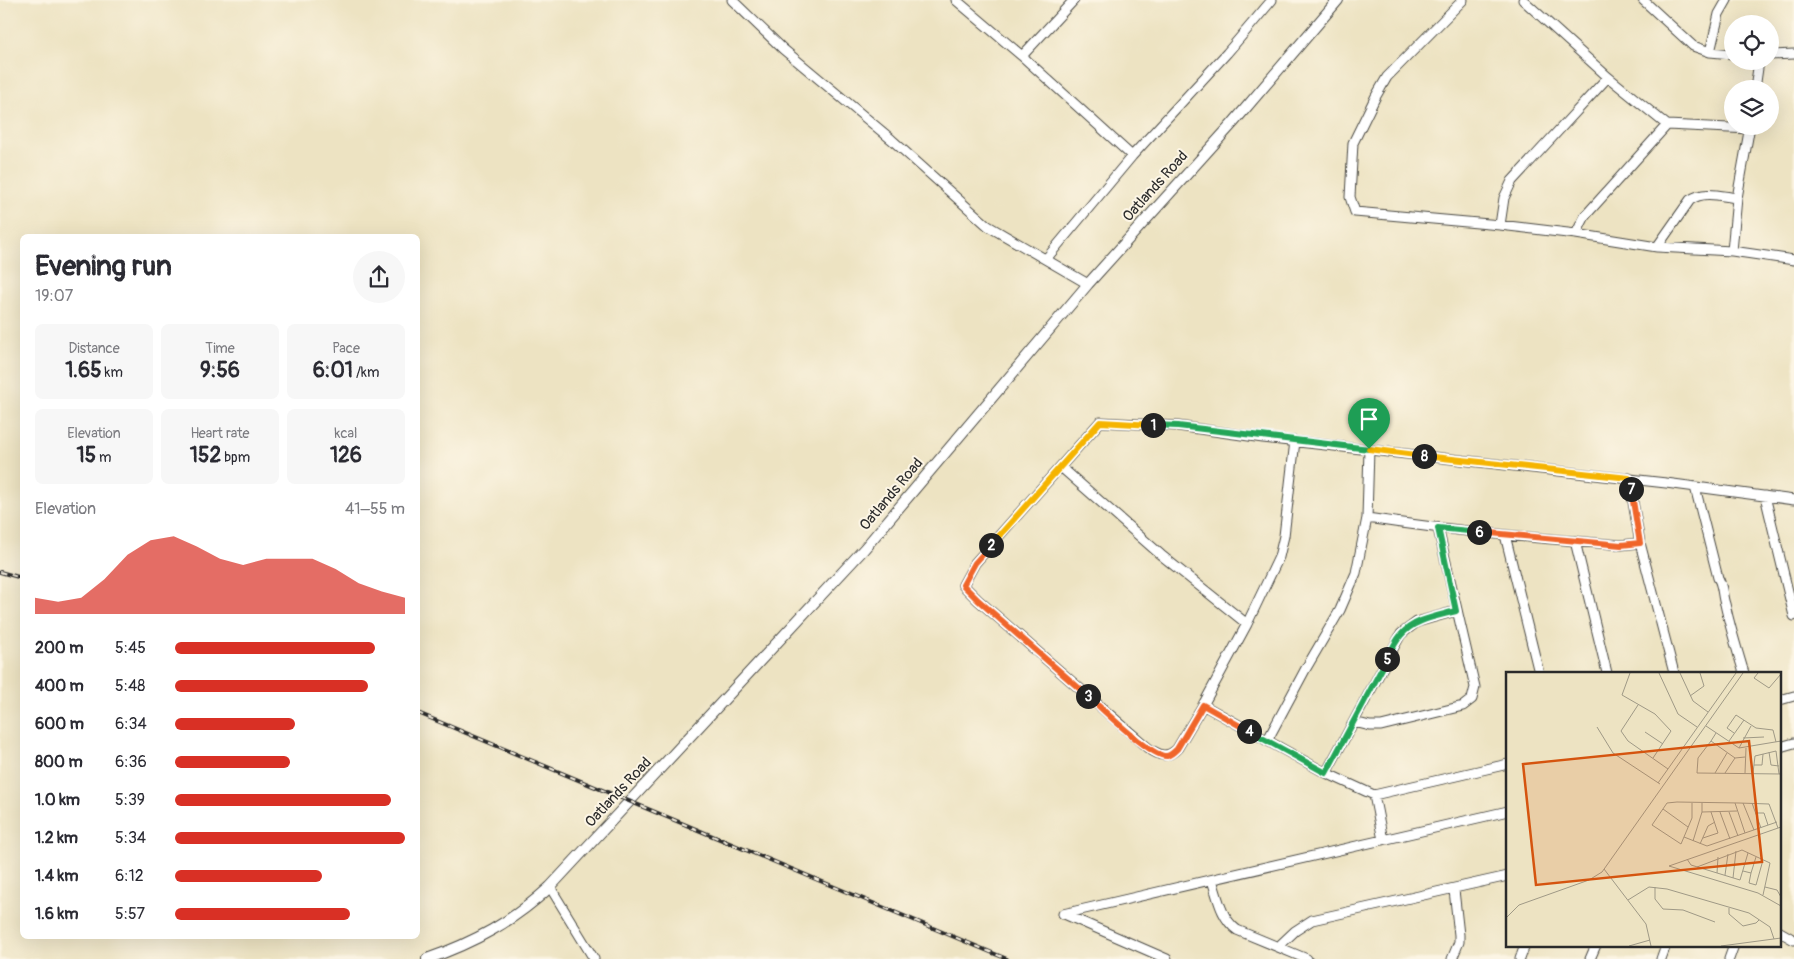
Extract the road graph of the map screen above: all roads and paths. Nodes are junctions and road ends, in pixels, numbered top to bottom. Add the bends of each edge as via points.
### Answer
1 (732, 0) edge
2 (956, 0) edge
3 (1074, 0) edge
4 (1272, 0) edge
5 (1338, 0) edge
6 (1463, 0) edge
7 (1523, 0) edge
8 (1643, 0) edge
9 (1727, 0) edge
10 (1710, 52) junction
11 (1724, 53) edge
12 (1794, 54) edge
13 (1779, 55) edge
14 (1022, 56) junction
15 (1608, 77) junction
16 (1666, 125) junction
17 (1724, 127) edge
18 (1749, 135) edge
19 (1132, 156) junction
20 (1736, 198) junction
21 (1500, 225) junction
22 (1576, 234) junction
23 (1657, 247) junction
24 (1732, 251) junction
25 (1046, 258) junction
26 (1794, 260) edge
27 (1088, 284) junction
28 (1296, 441) junction
29 (1369, 449) junction
30 (1061, 467) junction
31 (1629, 478) junction
32 (1695, 487) junction
33 (1765, 496) junction
34 (1794, 500) edge
35 (1367, 518) junction
36 (1438, 528) junction
37 (1506, 535) junction
38 (1575, 541) junction
39 (1640, 543) junction
40 (1784, 570) junction
41 (1794, 571) edge
42 (1456, 611) junction
43 (1794, 616) edge
44 (1247, 624) junction
45 (1539, 672) edge
46 (1607, 672) edge
47 (1674, 672) edge
48 (1744, 672) edge
49 (1203, 705) junction
50 (1354, 722) junction
51 (1267, 741) junction
52 (1506, 764) edge
53 (1326, 773) junction
54 (1374, 795) junction
55 (1506, 811) edge
56 (1383, 840) junction
57 (1506, 877) edge
58 (1212, 880) junction
59 (550, 887) junction
60 (1454, 890) junction
61 (1782, 933) edge
62 (1794, 940) edge
63 (1525, 946) edge
64 (1596, 946) edge
65 (1666, 946) edge
66 (1734, 946) edge
67 (1278, 947) junction
68 (427, 959) edge
69 (594, 959) edge
70 (1167, 959) edge
71 (1307, 959) edge
72 (1452, 959) edge
73 (1520, 959) edge
74 (1590, 959) edge
75 (1661, 959) edge
76 (1729, 959) edge

1 - 25 street via 783,49 988,226
2 - 14 street
3 - 14 street
4 - 19 street
5 - 27 street, Oatlands Road
6 - 21 street via 1387,78 1376,96 1353,143 1350,197 1355,212
7 - 15 street
8 - 10 street via 1693,46
9 - 10 street via 1719,14
10 - 11 street
12 - 13 street
14 - 19 street
15 - 16 street
15 - 21 street via 1512,181 1504,198
16 - 17 street
16 - 22 street via 1585,216
18 - 20 street
19 - 25 street
20 - 23 street via 1704,193 1695,196
20 - 24 street
21 - 22 street
22 - 23 street
23 - 24 street
24 - 26 street
25 - 27 street
27 - 59 street, Oatlands Road via 864,549
28 - 29 street
28 - 30 street via 1178,426 1100,422
28 - 44 street via 1282,547 1273,573
29 - 31 street
29 - 35 street
30 - 44 street via 1161,555
30 - 49 street via 975,563 963,585 1154,753 1172,754
31 - 32 street
31 - 39 street
32 - 33 street
32 - 48 street
33 - 34 street
33 - 40 street
35 - 36 street
35 - 51 street via 1356,573 1336,618
36 - 37 street
36 - 42 street
37 - 38 street
37 - 45 street
38 - 39 street via 1621,545
38 - 46 street
39 - 47 street
40 - 41 street
40 - 43 street
42 - 50 street via 1417,622 1401,634
42 - 50 street via 1473,678 1472,699 1464,706 1390,725 1370,726
44 - 49 street
49 - 51 street
50 - 53 street
51 - 53 street
52 - 54 street
53 - 54 street
54 - 56 street
55 - 56 street
56 - 58 street
57 - 60 street
58 - 67 street via 1230,924
58 - 70 street via 1063,914
59 - 68 street, Oatlands Road via 529,906 482,937
59 - 69 street
60 - 67 street via 1312,920
60 - 72 street via 1459,942
61 - 62 street
63 - 73 street
64 - 74 street
65 - 75 street
66 - 76 street
67 - 71 street

